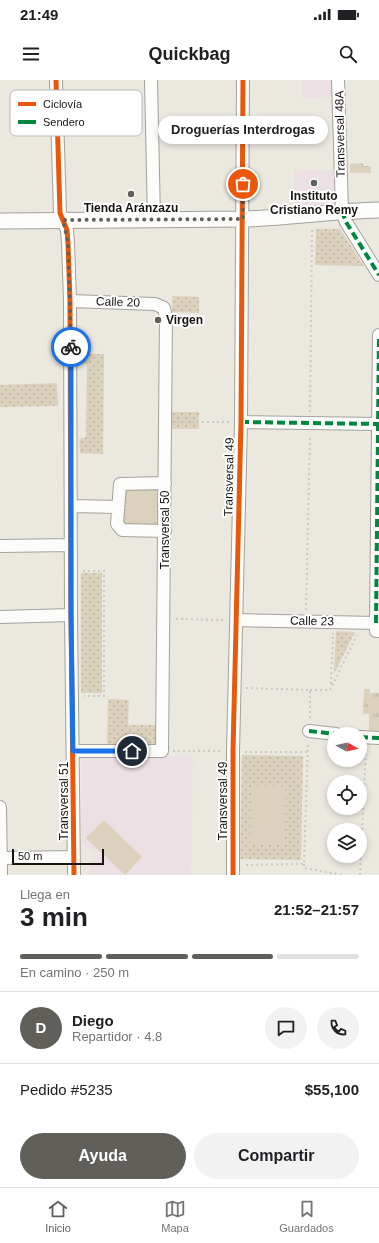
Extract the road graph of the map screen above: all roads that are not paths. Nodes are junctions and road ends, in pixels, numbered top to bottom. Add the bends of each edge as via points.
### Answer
1 (56, 80) edge
2 (151, 80) edge
3 (243, 80) edge
4 (338, 80) edge
5 (56, 90) edge
6 (58, 136) edge
7 (379, 210) edge
8 (342, 211) junction
9 (154, 219) junction
10 (243, 219) junction
11 (63, 220) junction
12 (0, 221) edge
13 (379, 275) edge
14 (70, 301) junction
15 (164, 308) joint
16 (379, 335) edge
17 (240, 422) junction
18 (378, 424) edge
19 (165, 484) junction
20 (72, 506) junction
21 (118, 507) junction
22 (378, 510) edge
23 (165, 531) junction
24 (71, 545) junction
25 (0, 546) edge
26 (71, 615) junction
27 (0, 617) edge
28 (236, 620) junction
29 (378, 627) edge
30 (309, 731) road end
31 (327, 733) edge
32 (367, 737) edge
33 (379, 738) edge
34 (73, 751) junction
35 (0, 807) edge
36 (74, 857) junction
37 (1, 858) junction
38 (233, 870) edge
39 (2, 875) edge
40 (74, 875) edge

1 - 5 street, Transversal 51
2 - 9 street
3 - 10 street, Transversal 49
4 - 8 street, Transversal 48A
6 - 11 street, Transversal 51 via 60,213
7 - 8 street
8 - 10 street via 284,218
8 - 13 street via 346,222
9 - 10 street
9 - 11 street
10 - 17 street, Transversal 49
11 - 12 street
11 - 14 street, Transversal 51 via 68,243
14 - 15 street, Calle 20 via 151,303
14 - 20 street, Transversal 51
15 - 19 street, Transversal 50
16 - 18 street
17 - 18 street
17 - 28 street, Transversal 49
18 - 22 street
19 - 21 street via 122,483 119,487
19 - 23 street, Transversal 50
20 - 21 street
20 - 24 street, Transversal 51
21 - 23 street via 117,524 120,529
22 - 29 street
23 - 34 street, Transversal 50 via 162,751
24 - 25 street
24 - 26 street, Transversal 51
26 - 27 street
26 - 34 street, Transversal 51
28 - 29 street, Calle 23 via 363,622
28 - 38 street, Transversal 49
30 - 31 street
32 - 33 street
34 - 36 street, Transversal 51
35 - 37 street
36 - 37 street
36 - 40 street, Transversal 51
37 - 39 street

